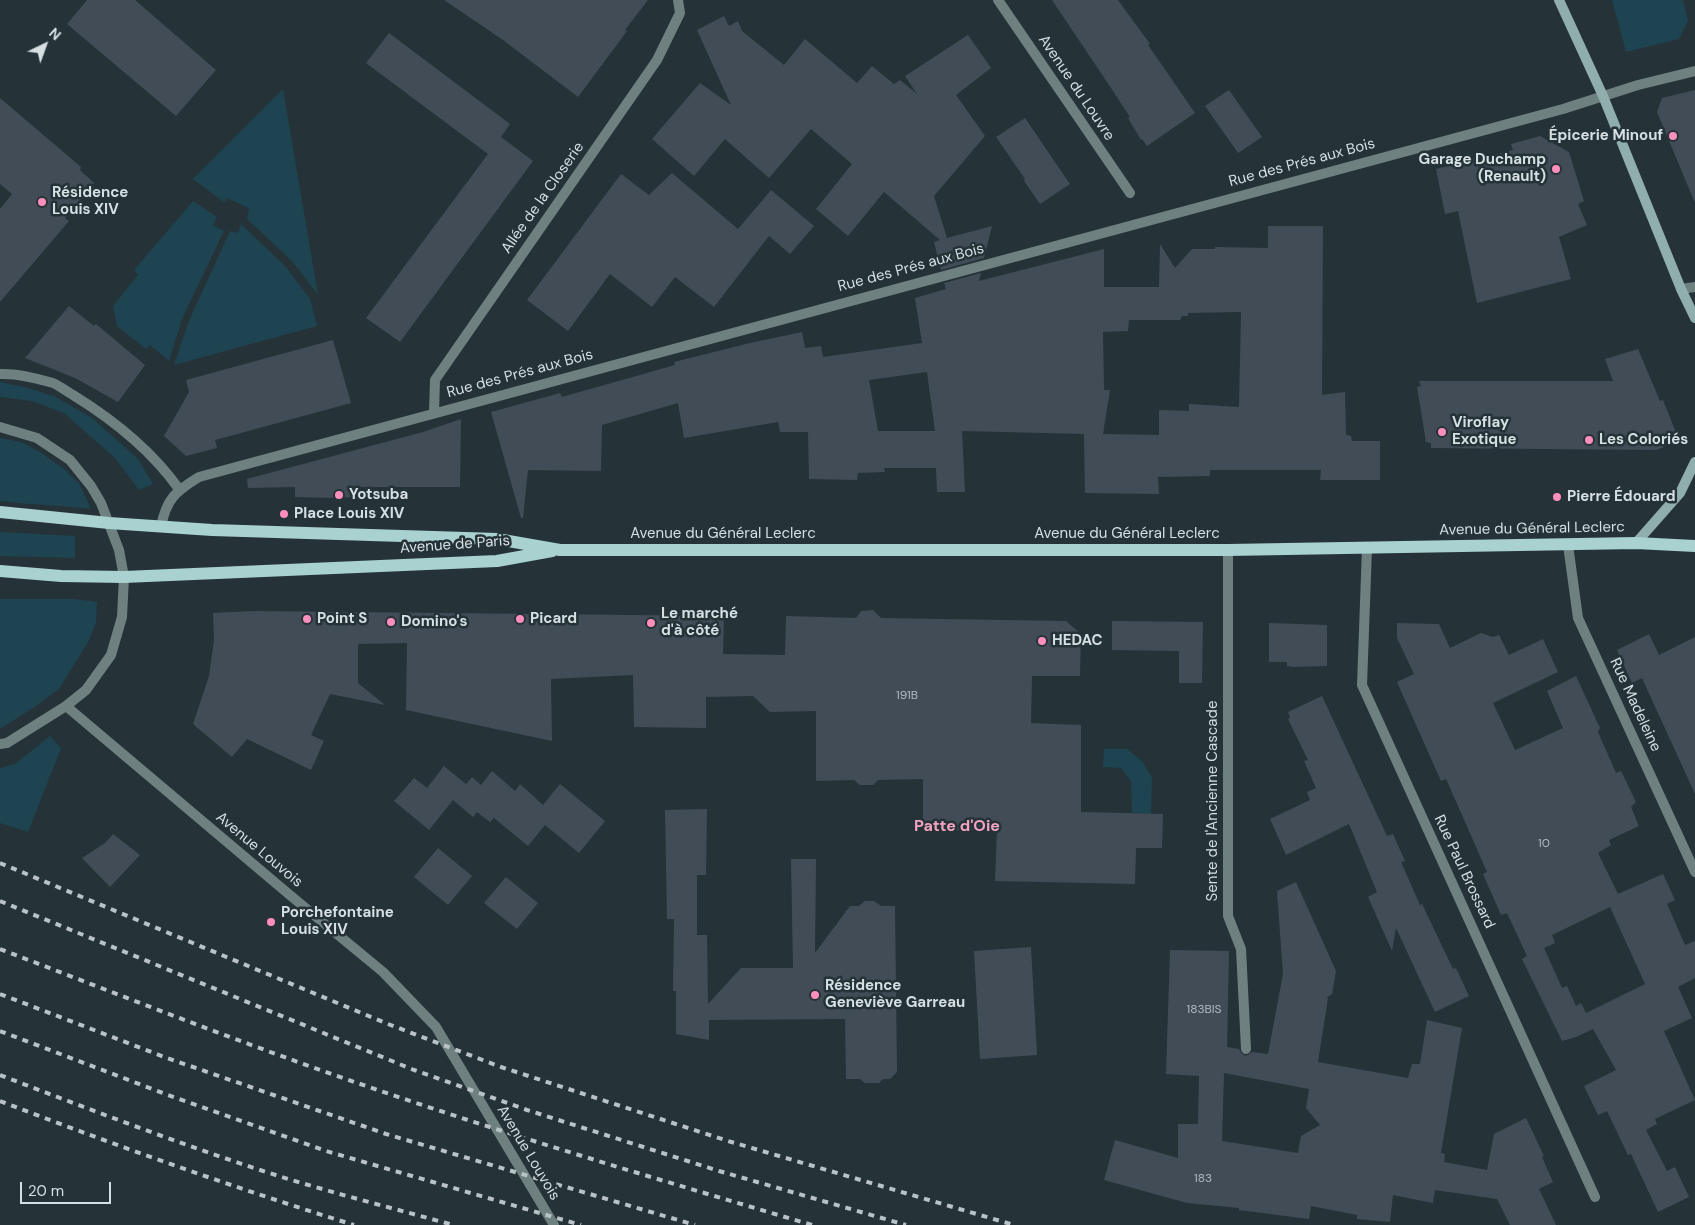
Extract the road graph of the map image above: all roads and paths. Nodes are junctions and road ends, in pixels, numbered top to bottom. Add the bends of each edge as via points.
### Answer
1 (678, 0) edge
2 (998, 0) edge
3 (1559, 0) edge
4 (1695, 71) edge
5 (1603, 96) junction
6 (1130, 193) dead end
7 (1695, 287) edge
8 (1681, 289) junction
9 (1695, 318) edge
10 (0, 374) edge
11 (434, 413) junction
12 (0, 427) edge
13 (1695, 462) edge
14 (179, 489) junction
15 (0, 512) edge
16 (109, 523) junction
17 (161, 527) junction
18 (1636, 543) junction
19 (1568, 544) junction
20 (1695, 546) edge
21 (1367, 548) junction
22 (560, 550) junction
23 (1228, 550) junction
24 (0, 571) edge
25 (124, 577) junction
26 (66, 706) junction
27 (0, 744) edge
28 (1695, 872) edge
29 (1246, 1049) dead end
30 (1595, 1197) dead end
31 (554, 1225) edge

1 - 11 street, Allée de la Closerie via 680,13 657,60 435,380
2 - 6 street, Avenue du Louvre
3 - 5 main road
4 - 5 street, Rue des Prés aux Bois
5 - 8 main road
5 - 11 street, Rue des Prés aux Bois
7 - 8 street
8 - 9 main road
10 - 14 street via 54,384 90,405 144,450
11 - 14 street, Rue des Prés aux Bois via 199,477
12 - 16 street via 37,438 70,460 91,486
13 - 18 main road via 1680,493
14 - 17 street, Rue des Prés aux Bois via 172,497
15 - 16 main road, Avenue de Paris
16 - 17 main road, Avenue de Paris
16 - 25 street
17 - 22 main road, Avenue de Paris via 497,538
18 - 19 main road, Avenue du Général Leclerc
18 - 20 main road, Avenue du Général Leclerc
19 - 21 main road, Avenue du Général Leclerc
19 - 28 street, Rue Madeleine via 1578,618
21 - 23 main road, Avenue du Général Leclerc
21 - 30 street, Rue Paul Brossard via 1362,685
22 - 23 main road, Avenue du Général Leclerc
22 - 25 main road, Avenue de Paris via 497,561
23 - 29 street, Sente de l'Ancienne Cascade via 1228,916 1241,949
24 - 25 main road, Avenue de Paris
25 - 26 street via 122,617 111,655 86,690
26 - 27 street
26 - 31 street, Avenue Louvois via 383,972 421,1010 436,1027

